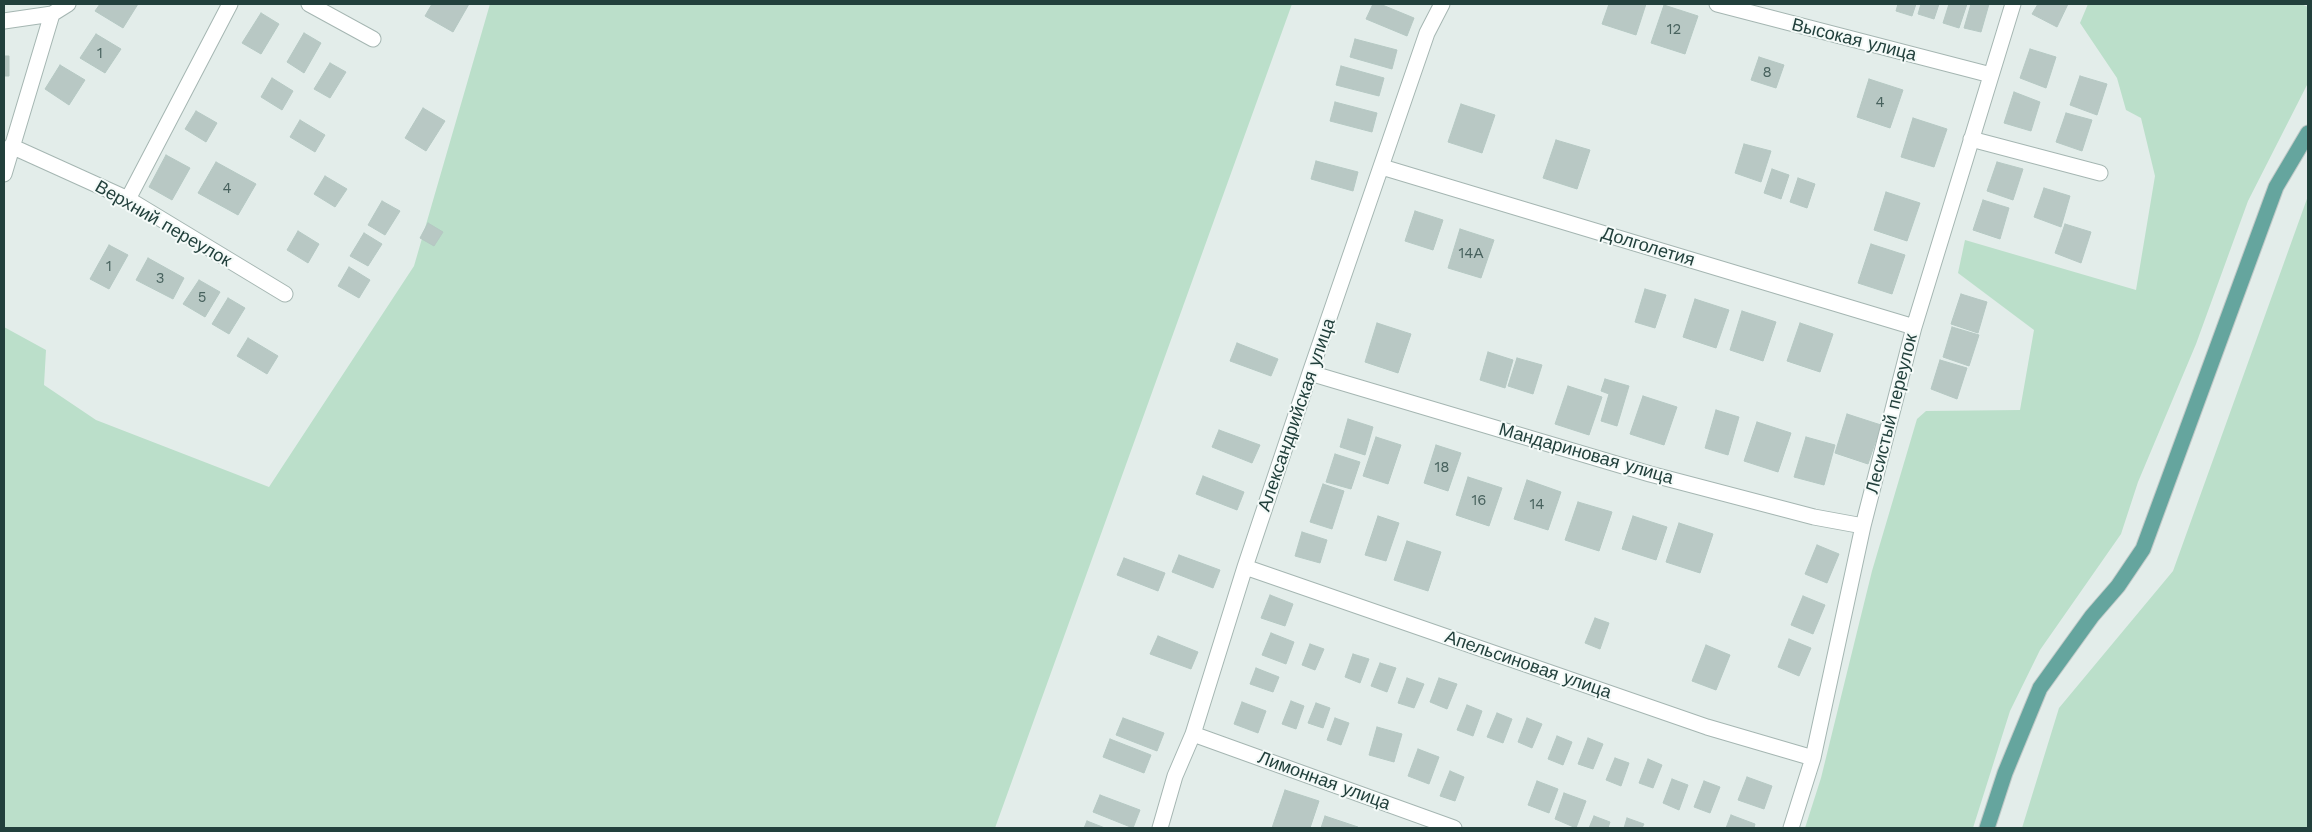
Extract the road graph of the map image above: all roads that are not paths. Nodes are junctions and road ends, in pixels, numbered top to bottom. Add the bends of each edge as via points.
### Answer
1 (68, 4) edge
2 (230, 4) edge
3 (309, 4) edge
4 (1442, 4) edge
5 (1717, 4) edge
6 (2012, 4) edge
7 (1744, 8) edge
8 (52, 14) junction
9 (4, 21) edge
10 (373, 39) dead end
11 (1991, 75) junction
12 (2308, 133) edge
13 (1971, 139) junction
14 (11, 146) junction
15 (1382, 167) junction
16 (2100, 173) dead end
17 (4, 174) edge
18 (128, 200) junction
19 (285, 294) dead end
20 (1914, 327) junction
21 (1310, 373) junction
22 (1863, 526) junction
23 (1245, 567) junction
24 (1194, 734) junction
25 (1813, 758) junction
26 (1160, 828) edge
27 (1454, 828) edge
28 (1791, 828) edge
29 (1987, 828) edge

1 - 8 street
2 - 18 street
3 - 10 street
4 - 15 street, Александрийская улица via 1427,33
5 - 7 street, Высокая улица
6 - 11 street, Лесистый переулок
7 - 11 street, Высокая улица
8 - 9 street
8 - 14 street
11 - 13 street, Лесистый переулок
12 - 29 main road via 2276,187 2143,549 2040,688 2004,773
13 - 16 street
13 - 20 street, Лесистый переулок
14 - 17 street
14 - 18 street, Верхний переулок
15 - 20 street, Долголетия
15 - 21 street, Александрийская улица
18 - 19 street, Верхний переулок
20 - 22 street, Лесистый переулок
21 - 22 street, Мандариновая улица via 1650,474 1814,517
21 - 23 street, Александрийская улица
22 - 25 street, Лесистый переулок
23 - 24 street, Александрийская улица
23 - 25 street, Апельсиновая улица via 1707,727
24 - 26 street, Александрийская улица via 1175,776
24 - 27 street, Лимонная улица
25 - 28 street, Лесистый переулок

